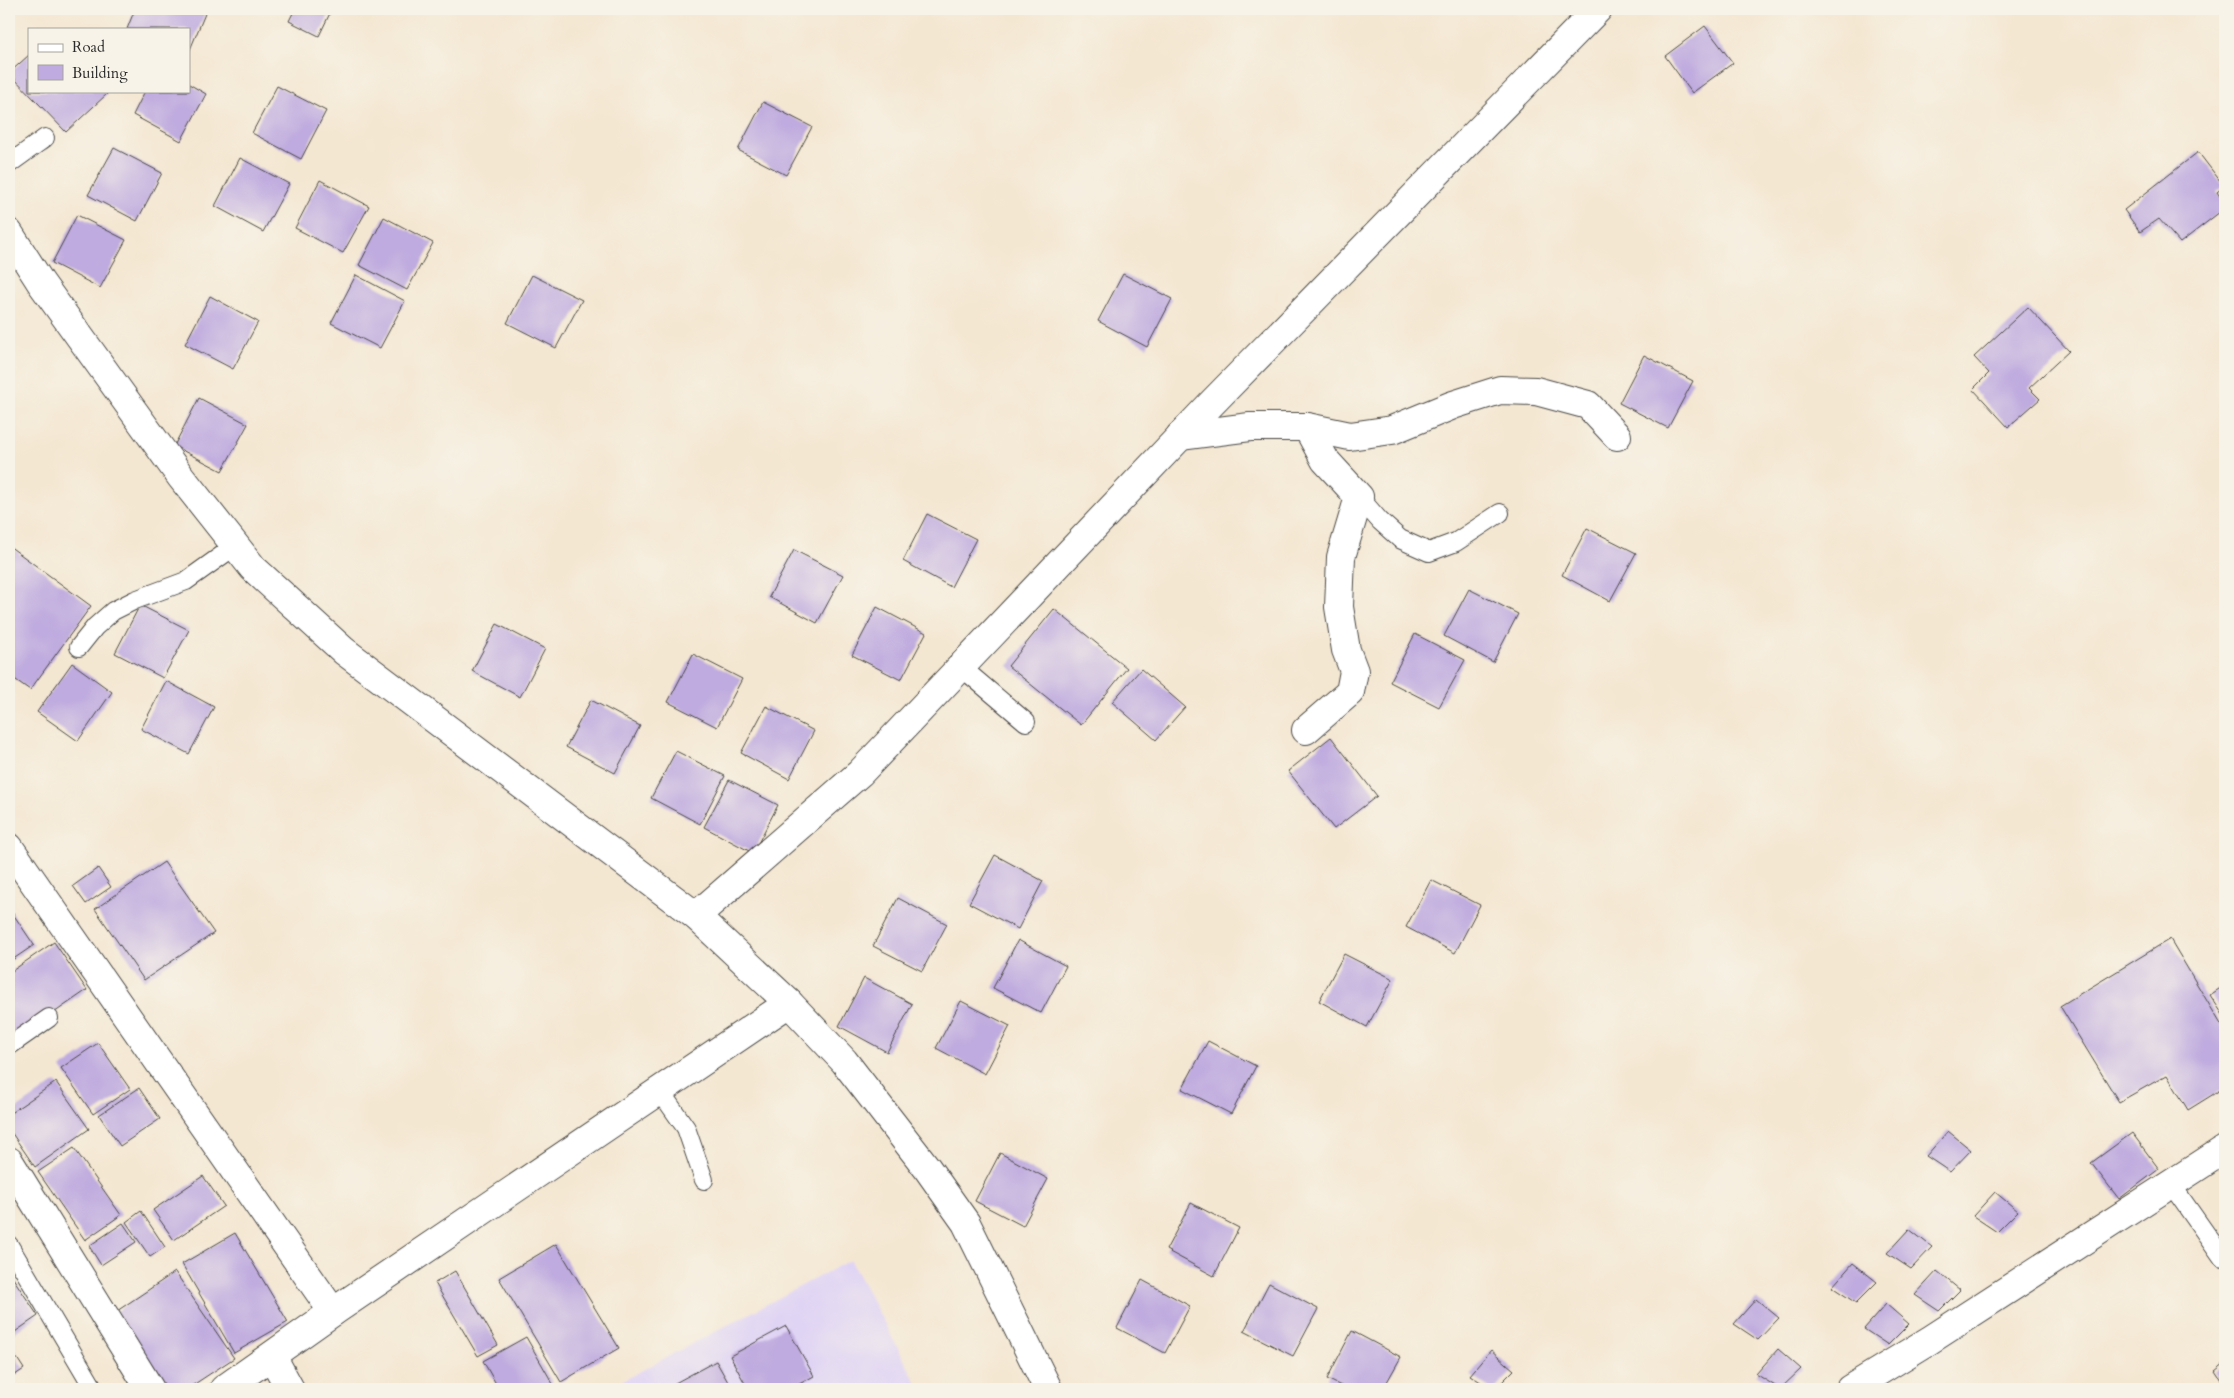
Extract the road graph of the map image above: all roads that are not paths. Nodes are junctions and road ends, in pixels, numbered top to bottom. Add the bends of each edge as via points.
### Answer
1 (1598, 9) edge
2 (45, 138) dead end
3 (9, 164) edge
4 (9, 234) edge
5 (1307, 427) junction
6 (1180, 436) junction
7 (1617, 436) dead end
8 (1359, 496) junction
9 (1500, 513) dead end
10 (235, 546) junction
11 (79, 647) dead end
12 (961, 667) junction
13 (1026, 722) dead end
14 (1306, 730) dead end
15 (9, 847) edge
16 (696, 916) junction
17 (788, 1003) junction
18 (49, 1018) dead end
19 (9, 1046) edge
20 (660, 1091) junction
21 (2225, 1149) edge
22 (9, 1162) edge
23 (704, 1180) dead end
24 (2171, 1184) junction
25 (9, 1245) edge
26 (2223, 1258) dead end
27 (333, 1312) junction
28 (272, 1356) junction
29 (94, 1389) edge
30 (150, 1389) edge
31 (224, 1389) edge
32 (290, 1389) edge
33 (1048, 1389) edge
34 (1850, 1389) edge

1 - 6 street
2 - 3 lane
4 - 10 street via 180,477
5 - 6 street via 1250,427
5 - 7 street via 1350,436 1392,430 1500,390 1536,391 1588,405
5 - 8 street via 1326,460
6 - 12 street
8 - 9 lane via 1400,539 1429,552 1456,542
8 - 14 street via 1342,557 1340,607 1346,650 1354,671 1350,692
10 - 11 lane via 186,581 113,611
10 - 16 street via 253,568 344,651
12 - 13 lane
12 - 16 street via 860,773
15 - 27 street
16 - 17 street
17 - 20 street
17 - 33 street via 844,1061 966,1223
18 - 19 lane
20 - 23 lane via 686,1128
20 - 27 street
21 - 24 street
22 - 30 street
24 - 26 lane
24 - 34 street
25 - 29 lane
27 - 28 street
28 - 31 street
28 - 32 street

